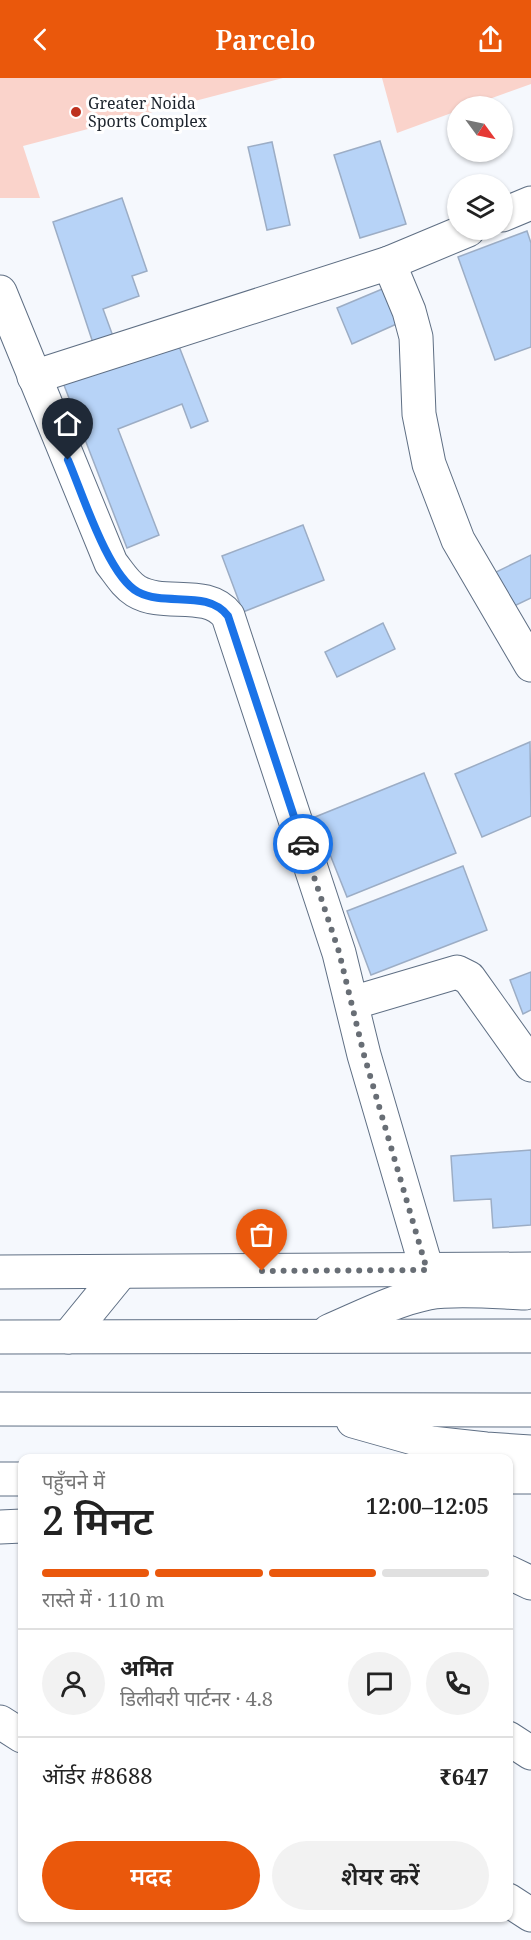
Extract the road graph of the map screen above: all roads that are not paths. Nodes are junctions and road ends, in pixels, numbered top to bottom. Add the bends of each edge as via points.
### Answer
1 (531, 203) edge
2 (513, 210) edge
3 (447, 239) edge
4 (389, 263) junction
5 (0, 292) edge
6 (34, 377) junction
7 (531, 665) edge
8 (352, 1003) junction
9 (531, 1065) edge
10 (427, 1270) junction
11 (0, 1272) edge
12 (121, 1272) junction
13 (530, 1287) edge
14 (531, 1336) edge
15 (0, 1337) edge
16 (68, 1337) junction
17 (317, 1337) junction
18 (0, 1409) edge
19 (315, 1410) junction
20 (531, 1410) edge
21 (531, 1452) edge
22 (531, 1459) edge
23 (513, 1472) edge
24 (513, 1476) edge
25 (531, 1477) edge
26 (0, 1479) edge
27 (18, 1479) edge
28 (18, 1526) edge
29 (0, 1527) edge
30 (513, 1574) edge
31 (531, 1583) edge
32 (0, 1722) edge
33 (18, 1733) edge
34 (513, 1741) edge
35 (531, 1753) edge
36 (513, 1903) edge
37 (531, 1915) edge

1 - 2 street
3 - 4 street
4 - 6 street
4 - 7 street via 416,337 419,414 429,464 458,540
5 - 6 street
6 - 8 street via 111,563 126,583 150,597 210,602 228,616 339,952
8 - 9 street via 457,972 469,978
8 - 10 street
10 - 12 street
10 - 13 street
11 - 12 street
12 - 16 street
13 - 17 street via 430,1293 390,1304
14 - 17 street
15 - 16 street
16 - 17 street
18 - 19 street
19 - 20 street
19 - 21 street via 431,1443
22 - 23 street
24 - 25 street
26 - 27 street
28 - 29 street
30 - 31 street
32 - 33 street
34 - 35 street
36 - 37 street

